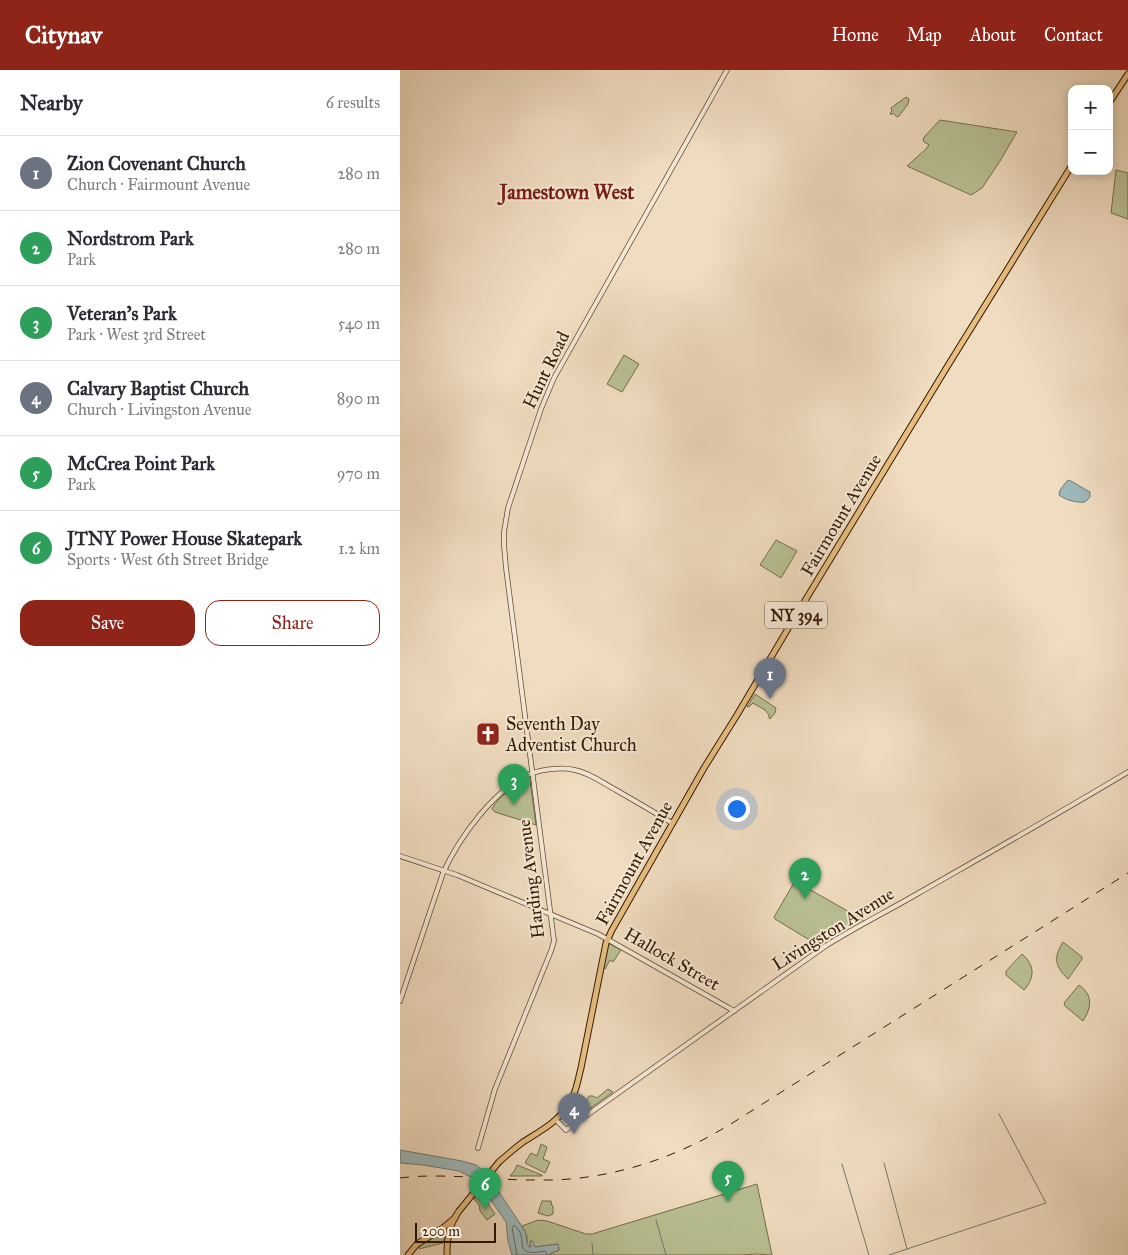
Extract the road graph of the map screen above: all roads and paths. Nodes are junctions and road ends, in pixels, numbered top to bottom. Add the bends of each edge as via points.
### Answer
1 (727, 70) edge
2 (1128, 74) edge
3 (1113, 98) edge
4 (1068, 171) edge
5 (524, 714) joint
6 (1128, 772) edge
7 (532, 773) junction
8 (672, 823) junction
9 (400, 856) edge
10 (444, 870) junction
11 (551, 914) junction
12 (608, 938) junction
13 (400, 1001) edge
14 (734, 1011) junction
15 (556, 1120) junction
16 (478, 1148) dead end
17 (455, 1218) junction
18 (408, 1255) edge
19 (447, 1255) edge

1 - 5 street, Hunt Road via 554,378 510,499 504,532 504,557
2 - 3 main road
4 - 8 main road, Fairmount Avenue / NY 394
5 - 7 street, Harding Avenue
6 - 14 street, Livingston Avenue via 844,934
7 - 8 street via 564,769 583,772
7 - 10 street via 507,789 480,816
7 - 11 street, Harding Avenue
8 - 12 main road, Fairmount Avenue / NY 394
9 - 10 street, Hallock Street
10 - 11 street, Hallock Street
10 - 13 street
11 - 12 street, Hallock Street
11 - 16 street, Harding Avenue via 554,944 495,1089
12 - 14 street, Hallock Street
12 - 15 main road, Fairmount Avenue / NY 394 via 577,1086 568,1106
14 - 15 street, Livingston Avenue via 566,1130
15 - 17 main road, NY 394, bridge via 499,1162
17 - 18 main road, NY 394 via 417,1244
17 - 19 main road, NY 394 via 448,1237

